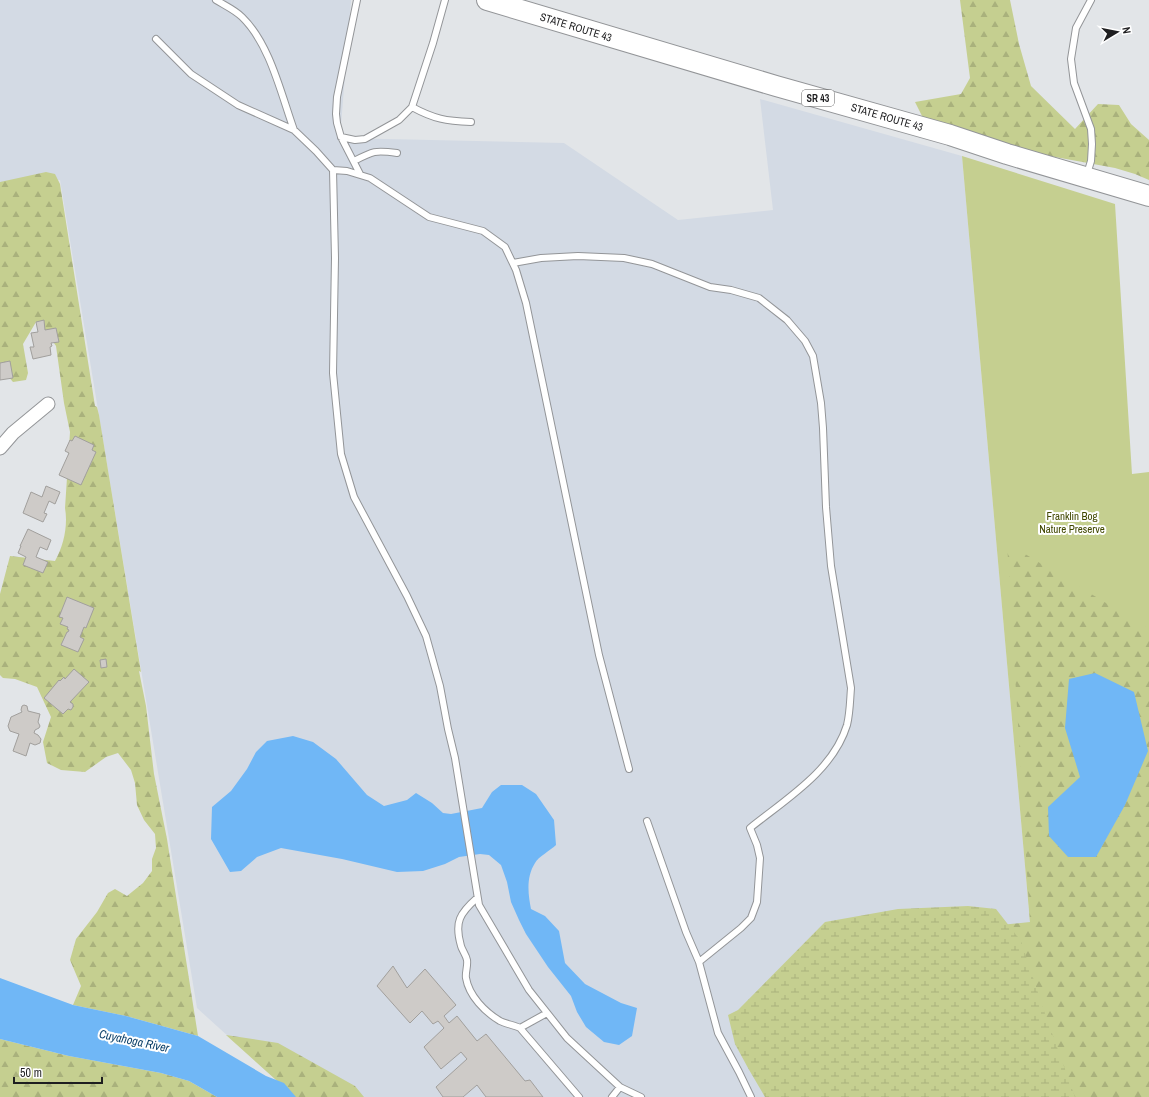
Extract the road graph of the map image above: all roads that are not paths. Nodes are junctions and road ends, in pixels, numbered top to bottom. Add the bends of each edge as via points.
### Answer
1 (216, 0) edge
2 (357, 0) edge
3 (445, 0) edge
4 (487, 0) edge
5 (1091, 0) edge
6 (156, 39) dead end
7 (412, 107) junction
8 (471, 122) dead end
9 (294, 130) junction
10 (341, 137) junction
11 (397, 153) dead end
12 (354, 161) junction
13 (332, 170) junction
14 (360, 174) junction
15 (1087, 177) junction
16 (1149, 196) edge
17 (513, 263) junction
18 (48, 404) dead end
19 (0, 448) edge
20 (629, 769) dead end
21 (647, 821) dead end
22 (477, 898) junction
23 (699, 962) junction
24 (547, 1014) junction
25 (520, 1028) junction
26 (620, 1087) junction
27 (579, 1097) edge
28 (612, 1097) edge
29 (641, 1097) edge
30 (751, 1097) edge

1 - 9 lane via 242,16 255,33 272,65
2 - 10 lane via 337,97 336,114
3 - 7 lane
4 - 15 main road, STATE ROUTE 43 / SR 43
5 - 15 lane via 1076,28 1071,59 1074,83 1091,129 1091,161
6 - 9 lane via 191,74 238,105
7 - 8 lane via 426,115 448,121
7 - 10 lane via 399,120 365,139
9 - 13 lane
10 - 12 lane
11 - 12 lane via 380,150
12 - 14 lane
13 - 14 lane
13 - 22 lane via 335,250 333,373 341,454 354,497 426,636 440,686 455,758
14 - 17 lane via 429,217 483,231 505,247
15 - 16 main road, STATE ROUTE 43 / SR 43
17 - 20 lane via 526,303 599,655
17 - 23 lane via 578,256 624,258 652,264 710,287 759,298 787,320 806,341 813,356 823,428 831,566 851,688 847,724 838,747 824,766 750,828 760,858 757,902 751,918
18 - 19 street via 13,433
21 - 23 lane
22 - 24 lane via 529,990
22 - 25 lane via 458,920 461,946 467,960 466,978 471,992 487,1012
23 - 30 lane via 718,1033
24 - 25 lane
24 - 26 lane via 567,1038
25 - 27 lane
26 - 28 lane
26 - 29 lane

